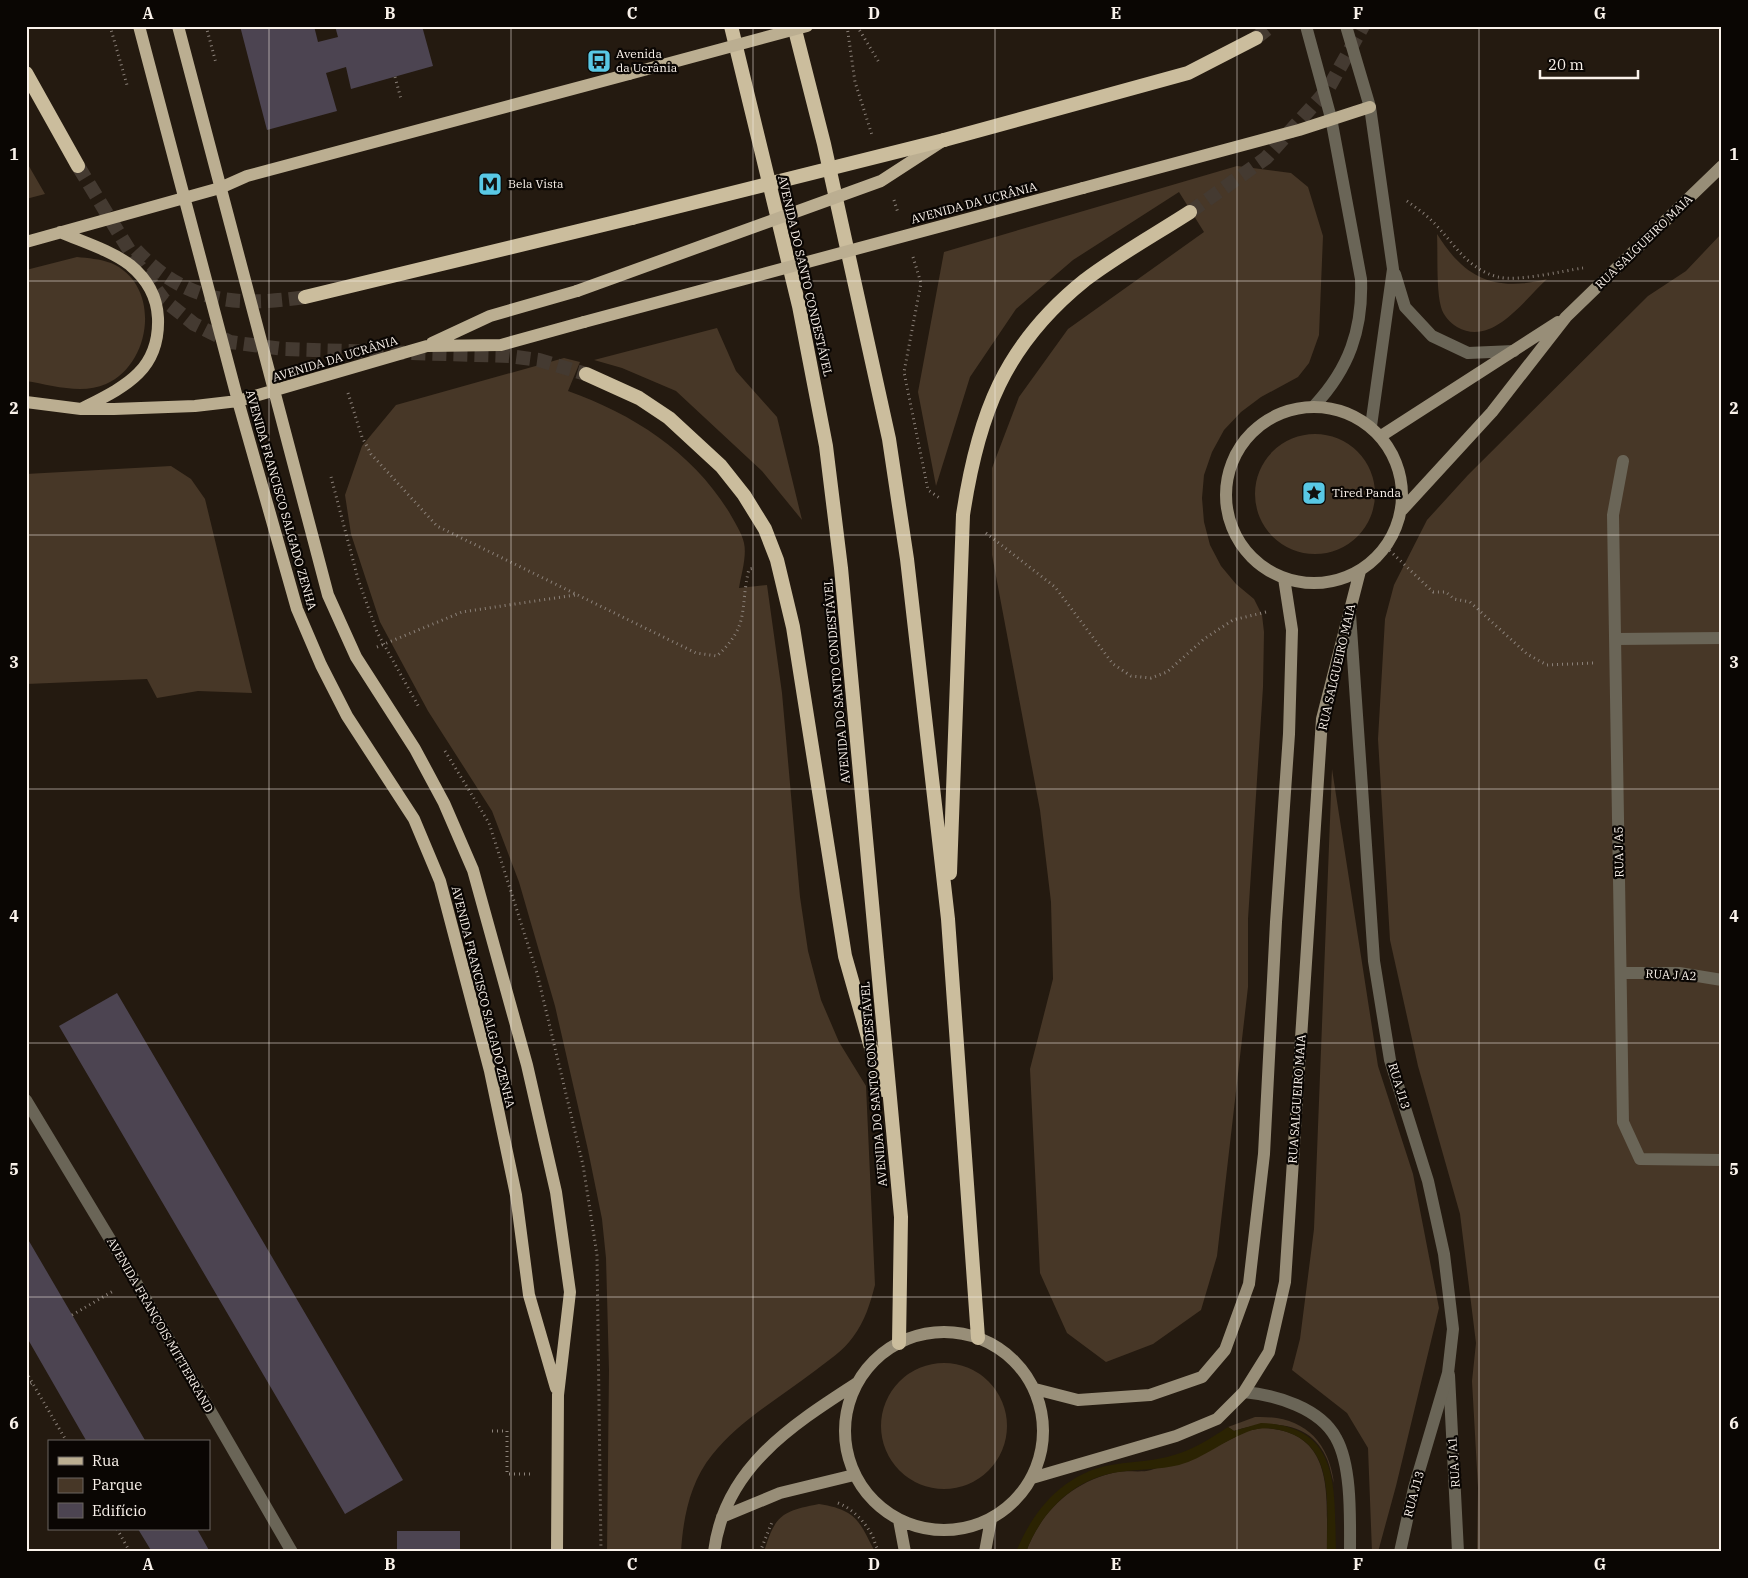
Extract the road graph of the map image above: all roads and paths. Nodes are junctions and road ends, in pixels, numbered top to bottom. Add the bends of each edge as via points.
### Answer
1 (110, 26) edge
2 (139, 26) edge
3 (178, 26) edge
4 (206, 26) edge
5 (731, 26) edge
6 (794, 26) edge
7 (807, 26) edge
8 (857, 26) edge
9 (1306, 26) edge
10 (1346, 26) edge
11 (1256, 38) tunnel mouth
12 (216, 63) dead end
13 (880, 64) dead end
14 (26, 73) edge
15 (395, 77) dead end
16 (127, 85) dead end
17 (401, 99) dead end
18 (1370, 107) junction
19 (1331, 118) junction
20 (944, 140) junction
21 (78, 166) tunnel mouth
22 (1722, 166) edge
23 (1380, 181) junction
24 (220, 188) junction
25 (185, 198) junction
26 (1190, 212) tunnel mouth
27 (60, 232) junction
28 (26, 242) edge
29 (1623, 262) junction
30 (1394, 269) junction
31 (305, 298) tunnel mouth
32 (1566, 317) junction
33 (427, 346) junction
34 (1514, 351) junction
35 (341, 371) junction
36 (586, 374) tunnel mouth
37 (275, 392) junction
38 (238, 401) junction
39 (26, 402) edge
40 (1314, 406) junction
41 (81, 409) junction
42 (1371, 426) junction
43 (1381, 436) junction
44 (1623, 461) dead end
45 (1402, 510) junction
46 (1386, 547) junction
47 (758, 568) dead end
48 (1360, 571) junction
49 (1284, 578) junction
50 (576, 594) junction
51 (1350, 610) junction
52 (1722, 638) edge
53 (1617, 639) junction
54 (356, 657) junction
55 (1617, 662) junction
56 (948, 919) junction
57 (1621, 973) junction
58 (1722, 980) edge
59 (26, 1100) edge
60 (892, 1121) junction
61 (1722, 1160) edge
62 (134, 1279) junction
63 (72, 1315) dead end
64 (978, 1338) junction
65 (899, 1343) junction
66 (26, 1372) edge
67 (1448, 1373) junction
68 (32, 1383) junction
69 (857, 1383) junction
70 (26, 1386) edge
71 (1034, 1388) junction
72 (1244, 1392) junction
73 (558, 1395) junction
74 (492, 1431) dead end
75 (66, 1440) edge
76 (507, 1474) dead end
77 (854, 1475) junction
78 (1032, 1478) junction
79 (834, 1501) dead end
80 (722, 1516) junction
81 (774, 1519) dead end
82 (991, 1519) junction
83 (899, 1520) junction
84 (118, 1530) edge
85 (130, 1552) edge
86 (292, 1552) edge
87 (557, 1552) edge
88 (714, 1552) edge
89 (760, 1552) edge
90 (881, 1552) edge
91 (905, 1552) edge
92 (985, 1552) edge
93 (1350, 1552) edge
94 (1400, 1552) edge
95 (1458, 1552) edge

1 - 16 path
2 - 25 main road, AVENIDA FRANCISCO SALGADO ZENHA
3 - 24 main road, AVENIDA FRANCISCO SALGADO ZENHA
4 - 12 path
5 - 60 highway, AVENIDA DO SANTO CONDESTÁVEL via 799,306 826,446 842,578
6 - 56 highway via 824,144 889,440 907,559
7 - 24 main road, bridge via 247,176
8 - 13 path
9 - 19 street
10 - 18 street
11 - 20 highway via 1188,73
14 - 21 highway
15 - 17 path
18 - 19 main road, AVENIDA DA UCRÂNIA
18 - 23 street
19 - 33 main road, AVENIDA DA UCRÂNIA, bridge via 1299,130 501,345
19 - 40 street via 1361,279 1362,304 1350,354 1329,390
20 - 31 highway, bridge
20 - 33 main road, bridge via 881,181 577,291 490,316
22 - 29 main road, RUA SALGUEIRO MAIA
23 - 29 path via 1431,220 1460,254 1478,269 1500,278
23 - 30 street
24 - 25 main road
24 - 37 main road, AVENIDA FRANCISCO SALGADO ZENHA
25 - 27 main road
25 - 38 main road, AVENIDA FRANCISCO SALGADO ZENHA
26 - 56 highway via 1086,280 1047,315 1018,349 981,424 963,515
27 - 28 main road
27 - 41 main road via 130,265 148,284 157,308 157,340 153,356 144,368 125,385
29 - 32 main road, RUA SALGUEIRO MAIA
30 - 34 street via 1405,307 1432,336 1468,352
30 - 42 street
32 - 34 main road, RUA SALGUEIRO MAIA
32 - 45 main road, RUA SALGUEIRO MAIA via 1492,412
33 - 35 main road, AVENIDA DA UCRÂNIA
34 - 43 main road, RUA SALGUEIRO MAIA
35 - 37 main road, AVENIDA DA UCRÂNIA
35 - 50 path via 362,437 371,454 437,526
36 - 60 highway via 639,398 669,418 721,466 744,494 765,528 777,560 793,627 845,956
37 - 38 main road, AVENIDA DA UCRÂNIA
37 - 54 main road, AVENIDA FRANCISCO SALGADO ZENHA via 328,596
38 - 41 main road, AVENIDA DA UCRÂNIA via 148,409
38 - 73 main road, AVENIDA FRANCISCO SALGADO ZENHA via 297,609 347,716 414,819 440,881 490,1071 516,1195 529,1295
39 - 41 main road, AVENIDA DA UCRÂNIA
40 - 42 main road via 1344,411
40 - 49 main road via 1284,411 1257,426 1237,450 1226,479 1226,510 1237,539 1257,563
42 - 43 main road
43 - 45 main road via 1396,458 1402,484
44 - 53 street, RUA J A5 via 1613,515
45 - 46 main road
46 - 48 main road
46 - 55 path via 1433,592 1446,592 1454,599 1470,602 1528,654 1547,665
47 - 50 path via 749,569 741,625 733,641 717,656 696,653
48 - 49 main road via 1314,584
48 - 51 main road, RUA SALGUEIRO MAIA
49 - 71 main road via 1292,630 1289,734 1264,1154 1249,1284 1225,1350 1202,1377 1150,1394 1078,1400
50 - 54 path via 462,612
51 - 67 street, RUA J13 via 1374,961 1390,1060 1428,1181 1444,1254 1453,1329
51 - 72 main road, RUA SALGUEIRO MAIA via 1322,719 1285,1282 1269,1352
52 - 53 street
53 - 55 street, RUA J A5
54 - 73 main road, AVENIDA FRANCISCO SALGADO ZENHA via 415,749 444,803 473,870 498,956 556,1192 570,1292
55 - 57 street, RUA J A5
56 - 64 highway
57 - 58 street, RUA J A2 via 1679,973
57 - 61 street, RUA J A5 via 1623,1122 1640,1159
59 - 62 street, AVENIDA FRANÇOIS MITTERRAND
60 - 65 highway, AVENIDA DO SANTO CONDESTÁVEL via 901,1217
62 - 63 path
62 - 86 street, AVENIDA FRANÇOIS MITTERRAND
64 - 65 main road via 951,1332 925,1334
64 - 71 main road via 1011,1358
65 - 69 main road via 875,1360
66 - 68 path
67 - 94 street, RUA J13 via 1414,1488
67 - 95 street, RUA J A1
68 - 70 path
68 - 75 path
69 - 77 main road via 848,1405 845,1428 847,1452
69 - 80 main road via 775,1441 744,1475
71 - 78 main road via 1043,1418 1042,1448
72 - 78 main road, RUA SALGUEIRO MAIA via 1217,1419
72 - 93 street via 1270,1394 1316,1416 1336,1438 1344,1462 1350,1502
73 - 87 main road, AVENIDA FRANCISCO SALGADO ZENHA
74 - 76 path via 507,1431
77 - 80 main road via 780,1493
77 - 83 main road via 873,1501
78 - 82 main road via 1015,1501
79 - 90 path via 856,1514 867,1526 877,1550
80 - 88 main road
81 - 89 path
82 - 83 main road via 961,1530 929,1530
82 - 92 main road
83 - 91 main road
84 - 85 path

